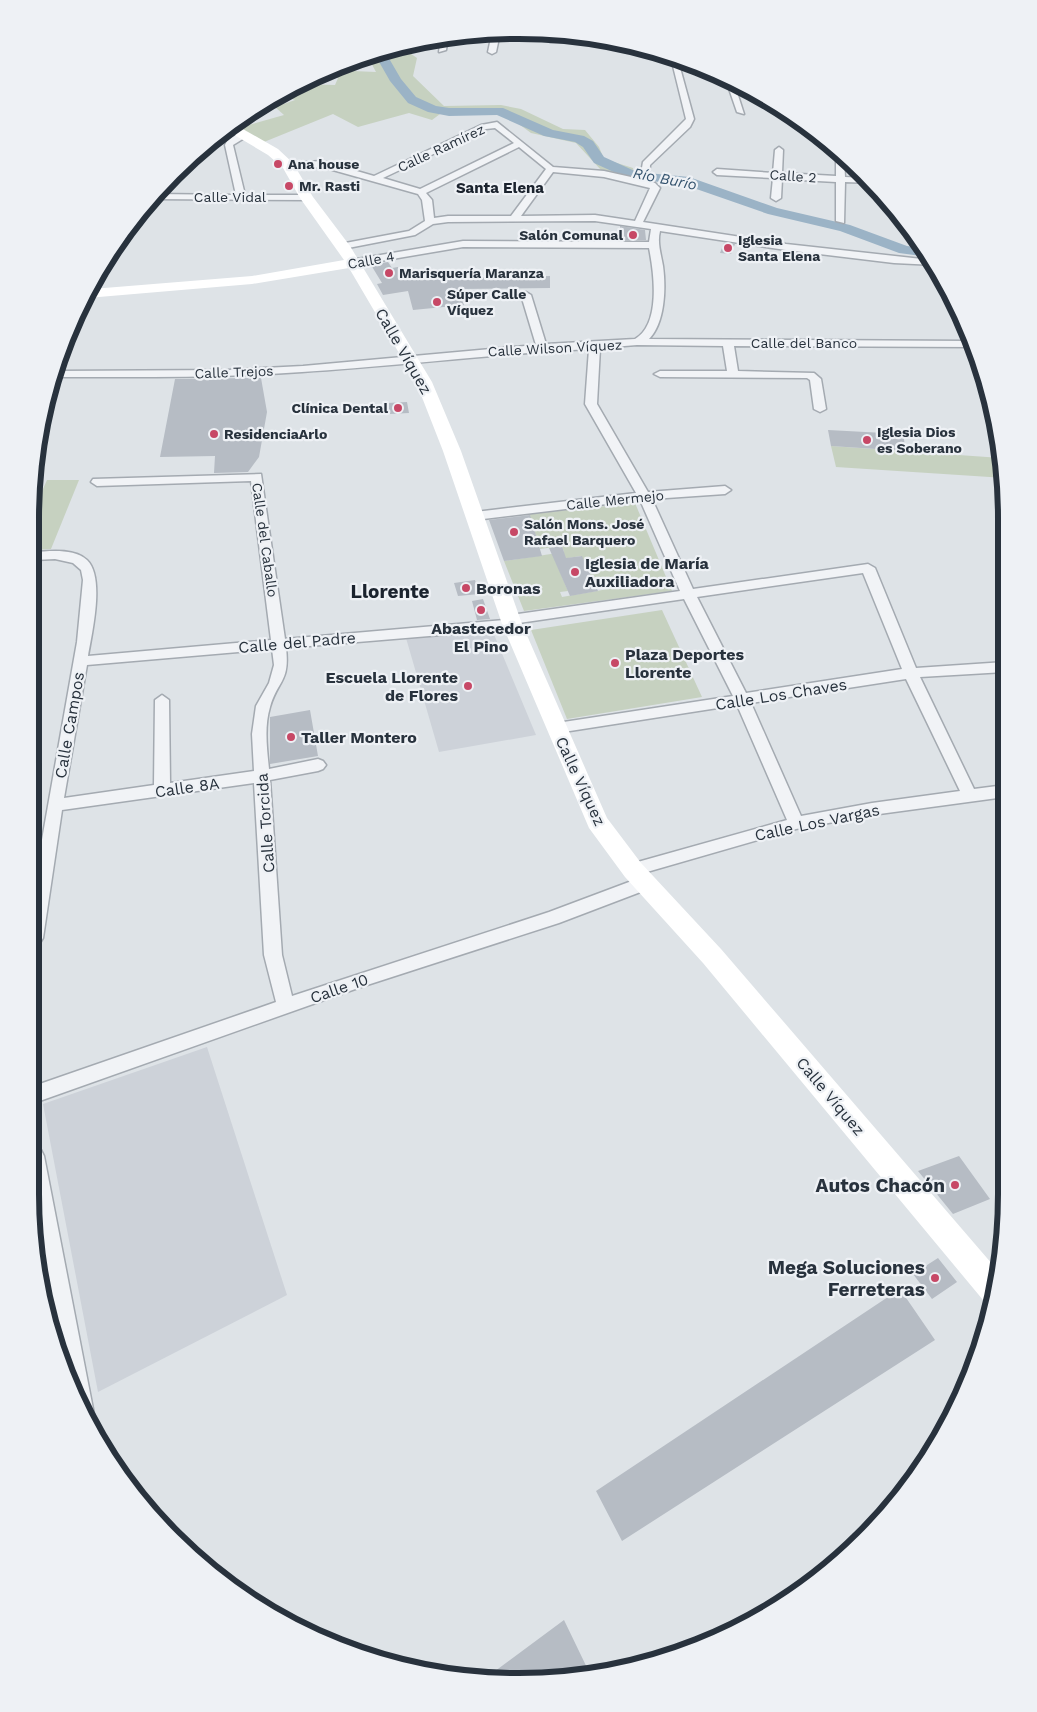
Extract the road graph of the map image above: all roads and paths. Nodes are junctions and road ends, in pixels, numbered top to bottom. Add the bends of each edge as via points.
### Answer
1 (495, 40) edge
2 (550, 40) edge
3 (443, 45) edge
4 (442, 50) dead end
5 (548, 50) dead end
6 (492, 52) dead end
7 (675, 64) dead end
8 (732, 88) edge
9 (740, 112) dead end
10 (236, 131) edge
11 (243, 135) junction
12 (520, 142) junction
13 (779, 150) dead end
14 (840, 163) edge
15 (288, 166) junction
16 (551, 169) junction
17 (717, 172) dead end
18 (777, 175) junction
19 (376, 178) junction
20 (644, 178) junction
21 (841, 179) junction
22 (859, 180) edge
23 (421, 192) junction
24 (163, 197) edge
25 (241, 197) junction
26 (308, 198) junction
27 (776, 198) dead end
28 (515, 217) junction
29 (841, 221) dead end
30 (430, 222) junction
31 (638, 224) junction
32 (656, 228) junction
33 (455, 231) junction
34 (653, 245) junction
35 (343, 246) junction
36 (923, 262) edge
37 (351, 263) junction
38 (95, 293) edge
39 (526, 295) dead end
40 (638, 342) junction
41 (728, 343) junction
42 (965, 344) edge
43 (595, 346) junction
44 (542, 348) junction
45 (411, 360) junction
46 (61, 374) edge
47 (660, 374) dead end
48 (733, 374) junction
49 (820, 408) dead end
50 (97, 482) dead end
51 (726, 490) dead end
52 (644, 496) junction
53 (475, 516) junction
54 (39, 556) edge
55 (689, 595) junction
56 (512, 622) junction
57 (278, 643) junction
58 (81, 661) junction
59 (998, 668) edge
60 (910, 672) junction
61 (162, 700) dead end
62 (743, 701) junction
63 (557, 728) junction
64 (318, 765) dead end
65 (262, 776) junction
66 (162, 790) junction
67 (998, 792) edge
68 (970, 796) junction
69 (55, 805) junction
70 (796, 823) junction
71 (639, 877) junction
72 (39, 906) edge
73 (286, 1006) junction
74 (39, 1093) edge
75 (39, 1182) edge
76 (990, 1284) edge
77 (77, 1381) edge

1 - 6 street
2 - 5 street
3 - 4 street
7 - 20 street via 690,119 646,164
8 - 9 street
10 - 11 main road, Calle Víquez
11 - 15 main road, Calle Víquez via 273,152
11 - 25 street via 229,145
12 - 16 street, Calle Ramírez
12 - 19 street, Calle Ramírez via 498,125 490,125
12 - 23 street
13 - 18 street
14 - 21 street
15 - 19 street via 322,164
15 - 26 main road, Calle Víquez
16 - 20 street
16 - 28 street
17 - 18 street, Calle 2
18 - 21 street, Calle 2
18 - 27 street
19 - 23 street
20 - 31 street via 655,188
21 - 22 street, Calle 2
21 - 29 street
23 - 30 street via 427,200
24 - 25 street, Calle Vidal
25 - 26 street, Calle Vidal
26 - 35 main road, Calle Víquez
28 - 31 street via 595,218
28 - 33 street
30 - 33 street
30 - 35 street via 412,232
31 - 32 street
32 - 34 street, Calle Wilson Víquez
32 - 36 street
33 - 34 street, Calle 4
33 - 37 street, Calle 4
34 - 40 street, Calle Wilson Víquez via 659,274 654,319 651,329
35 - 37 main road, Calle Víquez
37 - 38 main road, Calle 4 via 252,280
37 - 45 main road, Calle Víquez
39 - 44 street
40 - 41 street, Calle del Banco
40 - 43 street, Calle Wilson Víquez
41 - 42 street, Calle del Banco
41 - 48 street
43 - 44 street, Calle Wilson Víquez
43 - 52 street via 591,404
44 - 45 street, Calle Wilson Víquez
45 - 46 street, Calle Trejos via 228,373
45 - 53 main road, Calle Víquez via 431,397
47 - 48 street
48 - 49 street via 810,375 814,379
50 - 57 street, Calle del Caballo via 257,477
51 - 52 street, Calle Mermejo
52 - 53 street, Calle Mermejo
52 - 55 street
53 - 56 main road, Calle Víquez
54 - 58 street, Calle Campos via 68,557 78,560 86,568 89,585
55 - 56 street, Calle del Padre
55 - 60 street, Calle del Padre via 868,568
55 - 62 street
56 - 57 street, Calle del Padre
56 - 63 main road, Calle Víquez
57 - 58 street, Calle del Padre
57 - 65 street, Calle Torcida via 280,674 263,706 260,719
58 - 69 street, Calle Campos
59 - 60 street, Calle Los Chaves
60 - 62 street, Calle Los Chaves
60 - 68 street
61 - 66 street
62 - 63 street, Calle Los Chaves
62 - 70 street
63 - 71 main road, Calle Víquez via 597,822
64 - 65 street, Calle 8A
65 - 66 street, Calle 8A
65 - 73 street, Calle Torcida via 274,955
66 - 69 street, Calle 8A
67 - 68 street, Calle Los Vargas
68 - 70 street, Calle Los Vargas
69 - 72 street, Calle Campos
70 - 71 street, Calle Los Vargas
71 - 73 street, Calle 10 via 553,918
71 - 76 main road, Calle Víquez via 712,956
73 - 74 street, Calle 10
75 - 77 street

